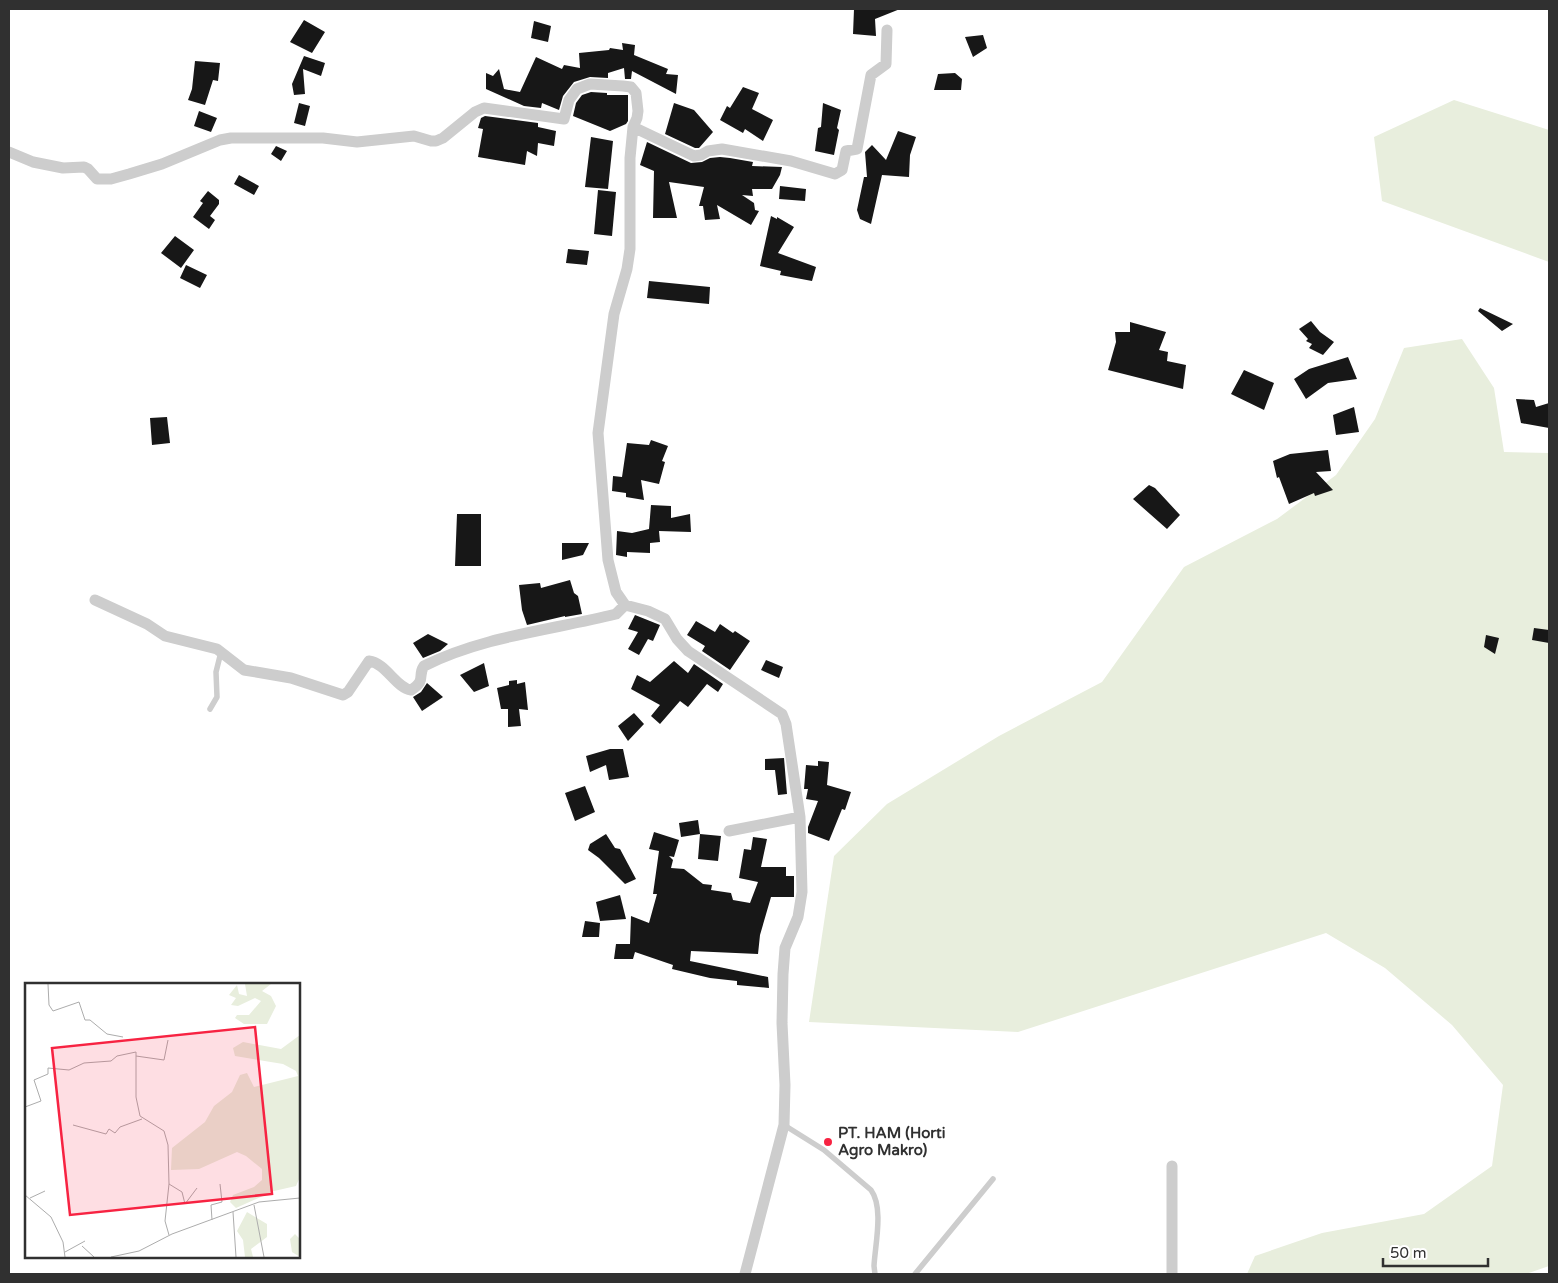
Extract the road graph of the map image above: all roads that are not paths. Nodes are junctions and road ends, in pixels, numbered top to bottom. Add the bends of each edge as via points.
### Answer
1 (887, 30) dead end
2 (633, 127) junction
3 (9, 152) edge
4 (95, 600) dead end
5 (625, 605) junction
6 (222, 652) junction
7 (210, 709) dead end
8 (800, 817) junction
9 (729, 831) dead end
10 (784, 1125) junction
11 (1172, 1166) dead end
12 (993, 1179) dead end
13 (744, 1274) edge
14 (875, 1274) edge
15 (915, 1274) edge
16 (1172, 1274) edge

1 - 2 street via 886,64 872,74 857,149 846,151 842,170 838,173 722,149 694,156
2 - 3 street via 638,111 636,93 631,87 590,84 577,89 569,100 564,119 484,108 436,141 414,136 357,142 323,138 231,138 111,179 95,177 84,167 41,164
2 - 5 street via 630,249 614,314 598,433 608,560 616,592
4 - 6 street via 165,636
5 - 6 street via 616,614 450,653 424,666 420,683 411,690 374,661 367,662 343,695 291,678 244,670
5 - 8 street via 665,619 688,651 782,714
6 - 7 lane via 216,672 217,697
8 - 9 street
8 - 10 street via 802,892 798,917 785,948 783,974
10 - 13 street
10 - 14 lane via 832,1156 875,1196 878,1209
11 - 16 street
12 - 15 lane

